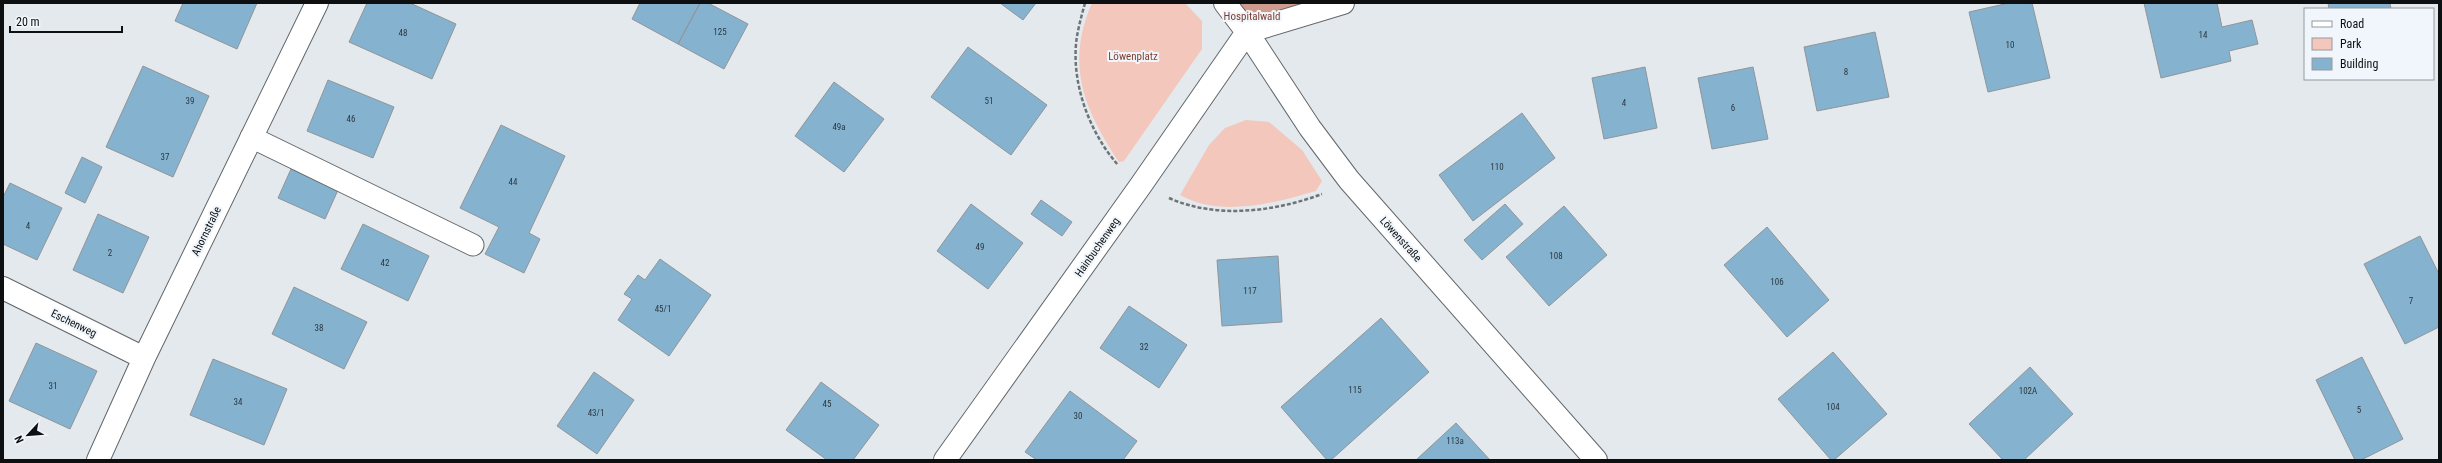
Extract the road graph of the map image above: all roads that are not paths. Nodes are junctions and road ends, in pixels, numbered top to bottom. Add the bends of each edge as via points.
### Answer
1 (317, 3) edge
2 (1225, 3) edge
3 (1343, 3) edge
4 (1247, 32) junction
5 (251, 137) junction
6 (474, 245) dead end
7 (3, 288) edge
8 (144, 358) junction
9 (98, 460) edge
10 (945, 460) edge
11 (1596, 460) edge

1 - 5 street, Ahornstraße
2 - 4 street, Löwenstraße
3 - 4 street
4 - 10 street, Hainbuchenweg
4 - 11 street, Löwenstraße via 1310,128 1349,180
5 - 6 lane
5 - 8 street, Ahornstraße
7 - 8 street, Eschenweg
8 - 9 street, Ahornstraße

